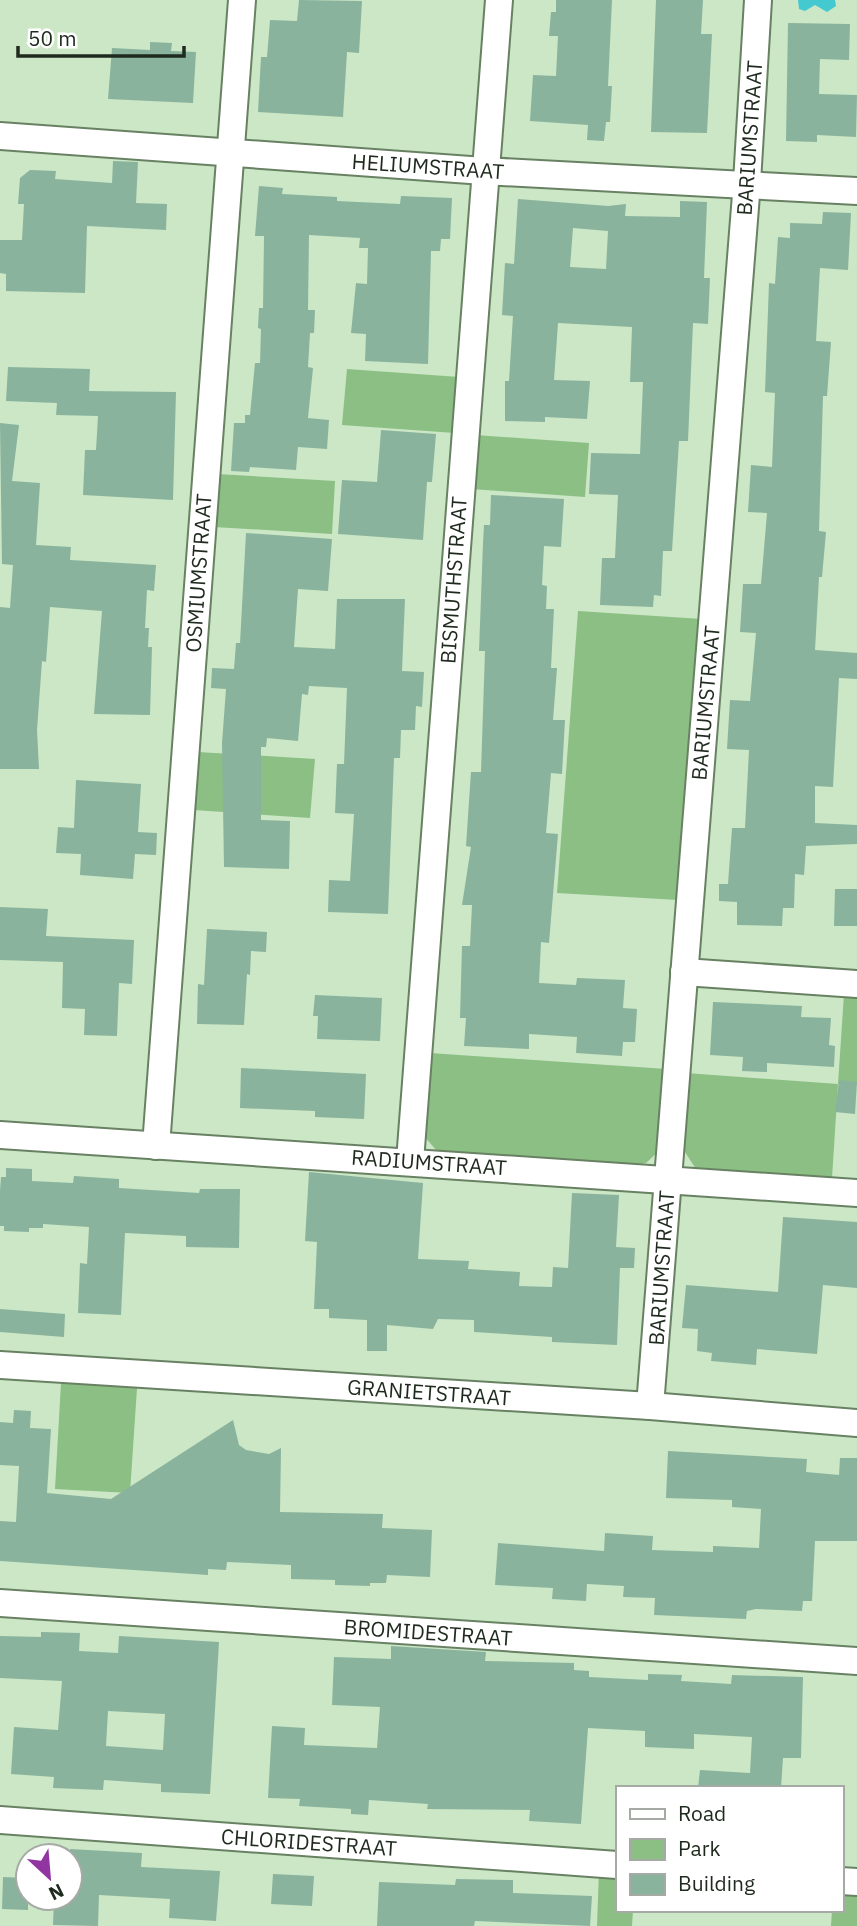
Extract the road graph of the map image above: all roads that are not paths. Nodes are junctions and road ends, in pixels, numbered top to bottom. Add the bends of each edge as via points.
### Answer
1 (242, 0) edge
2 (499, 0) edge
3 (758, 0) edge
4 (0, 136) edge
5 (229, 151) junction
6 (484, 171) junction
7 (747, 182) junction
8 (857, 191) edge
9 (684, 972) junction
10 (857, 984) edge
11 (0, 1135) edge
12 (156, 1146) junction
13 (410, 1161) junction
14 (668, 1178) junction
15 (857, 1193) edge
16 (0, 1365) edge
17 (650, 1406) junction
18 (857, 1423) edge
19 (0, 1603) edge
20 (857, 1661) edge
21 (0, 1820) edge
22 (616, 1865) edge

1 - 5 street, OSMIUMSTRAAT
2 - 6 street, BISMUTHSTRAAT
3 - 7 street, BARIUMSTRAAT
4 - 5 street, HELIUMSTRAAT
5 - 6 street, HELIUMSTRAAT
5 - 12 street, OSMIUMSTRAAT
6 - 7 street, HELIUMSTRAAT
6 - 13 street, BISMUTHSTRAAT
7 - 8 street, HELIUMSTRAAT
7 - 9 street, BARIUMSTRAAT
9 - 10 street
9 - 14 street, BARIUMSTRAAT
11 - 12 street, RADIUMSTRAAT
12 - 13 street, RADIUMSTRAAT
13 - 14 street, RADIUMSTRAAT
14 - 15 street, RADIUMSTRAAT
14 - 17 street, BARIUMSTRAAT
16 - 17 street, GRANIETSTRAAT
17 - 18 street, GRANIETSTRAAT
19 - 20 street, BROMIDESTRAAT
21 - 22 street, CHLORIDESTRAAT

